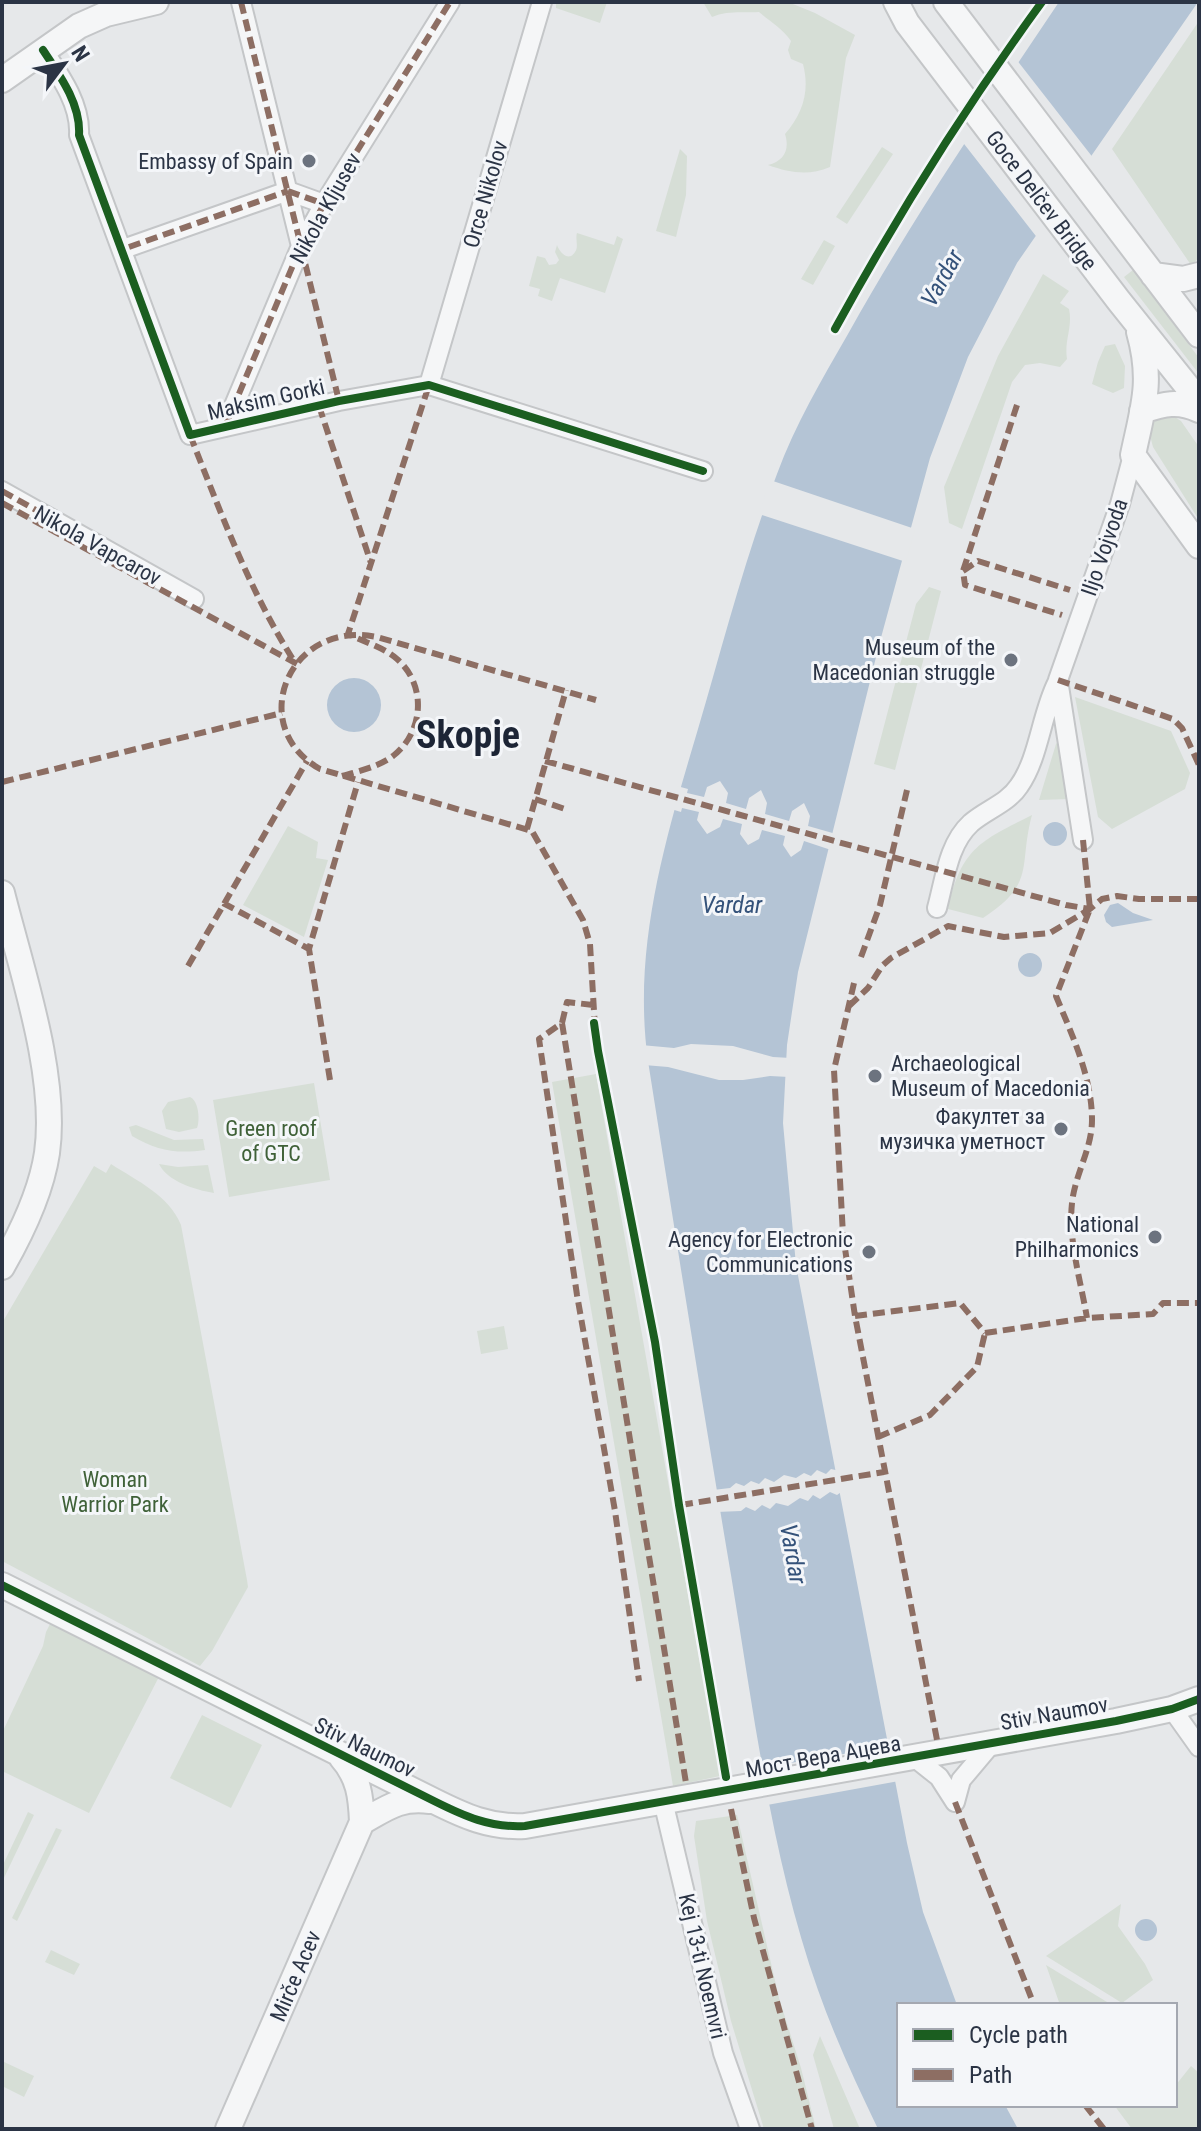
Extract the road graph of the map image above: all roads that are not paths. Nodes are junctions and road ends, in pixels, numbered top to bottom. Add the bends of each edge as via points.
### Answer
1 (109, 2) edge
2 (156, 2) edge
3 (241, 2) edge
4 (450, 2) edge
5 (542, 2) edge
6 (880, 2) edge
7 (946, 2) edge
8 (901, 12) edge
9 (79, 26) junction
10 (48, 57) junction
11 (2, 80) edge
12 (288, 191) junction
13 (324, 204) junction
14 (301, 246) junction
15 (124, 248) junction
16 (1153, 275) junction
17 (1199, 275) edge
18 (1136, 322) junction
19 (1199, 335) edge
20 (429, 385) junction
21 (1199, 401) edge
22 (1199, 410) edge
23 (1142, 411) junction
24 (225, 427) junction
25 (1133, 455) junction
26 (703, 471) dead end
27 (2, 491) edge
28 (1199, 546) edge
29 (194, 599) dead end
30 (1058, 680) junction
31 (1083, 840) dead end
32 (2, 893) edge
33 (937, 908) dead end
34 (2, 1267) edge
35 (2, 1585) edge
36 (1199, 1699) edge
37 (1172, 1709) junction
38 (993, 1742) junction
39 (1199, 1747) edge
40 (338, 1754) junction
41 (915, 1758) junction
42 (738, 1789) joint
43 (434, 1801) junction
44 (663, 1801) junction
45 (362, 1822) junction
46 (228, 2129) edge
47 (750, 2129) edge

1 - 9 street
2 - 9 street
3 - 12 street
4 - 13 street, Nikola Kljusev
5 - 20 street, Orce Nikolov
6 - 8 street, Goce Delčev Bridge
7 - 16 street, Goce Delčev Bridge
8 - 18 street, Goce Delčev Bridge
9 - 10 street
10 - 11 street
10 - 15 street, Maksim Gorki
12 - 13 street
12 - 14 street
12 - 15 street
13 - 14 street, Nikola Kljusev
14 - 24 street, Nikola Kljusev
15 - 24 street, Maksim Gorki via 190,435
16 - 17 street
16 - 19 street, Goce Delčev Bridge
18 - 21 street, Goce Delčev Bridge
18 - 23 street, Iljo Vojvoda via 1146,356
20 - 24 street, Maksim Gorki
20 - 26 street, Maksim Gorki
22 - 23 street via 1180,402
23 - 25 street, Iljo Vojvoda
25 - 28 street
25 - 30 street, Iljo Vojvoda
27 - 29 street, Nikola Vapcarov
30 - 31 street, Iljo Vojvoda
30 - 33 street, Iljo Vojvoda via 1025,777 1018,789 960,836
32 - 34 street via 44,1065 48,1132 45,1163 29,1214
35 - 40 street, Stiv Naumov
36 - 37 street, Stiv Naumov
37 - 38 street, Stiv Naumov
37 - 39 street
38 - 41 street, Stiv Naumov
38 - 41 street via 961,1780 955,1802 939,1777
40 - 43 street, Stiv Naumov
40 - 45 street, Mirče Acev via 358,1782
41 - 42 street, Мост Вера Ацева
42 - 44 street, Stiv Naumov
43 - 44 street, Stiv Naumov via 472,1819 506,1827
43 - 45 street via 406,1800
44 - 47 street, Kej 13-ti Noemvri via 723,2053
45 - 46 street, Mirče Acev

